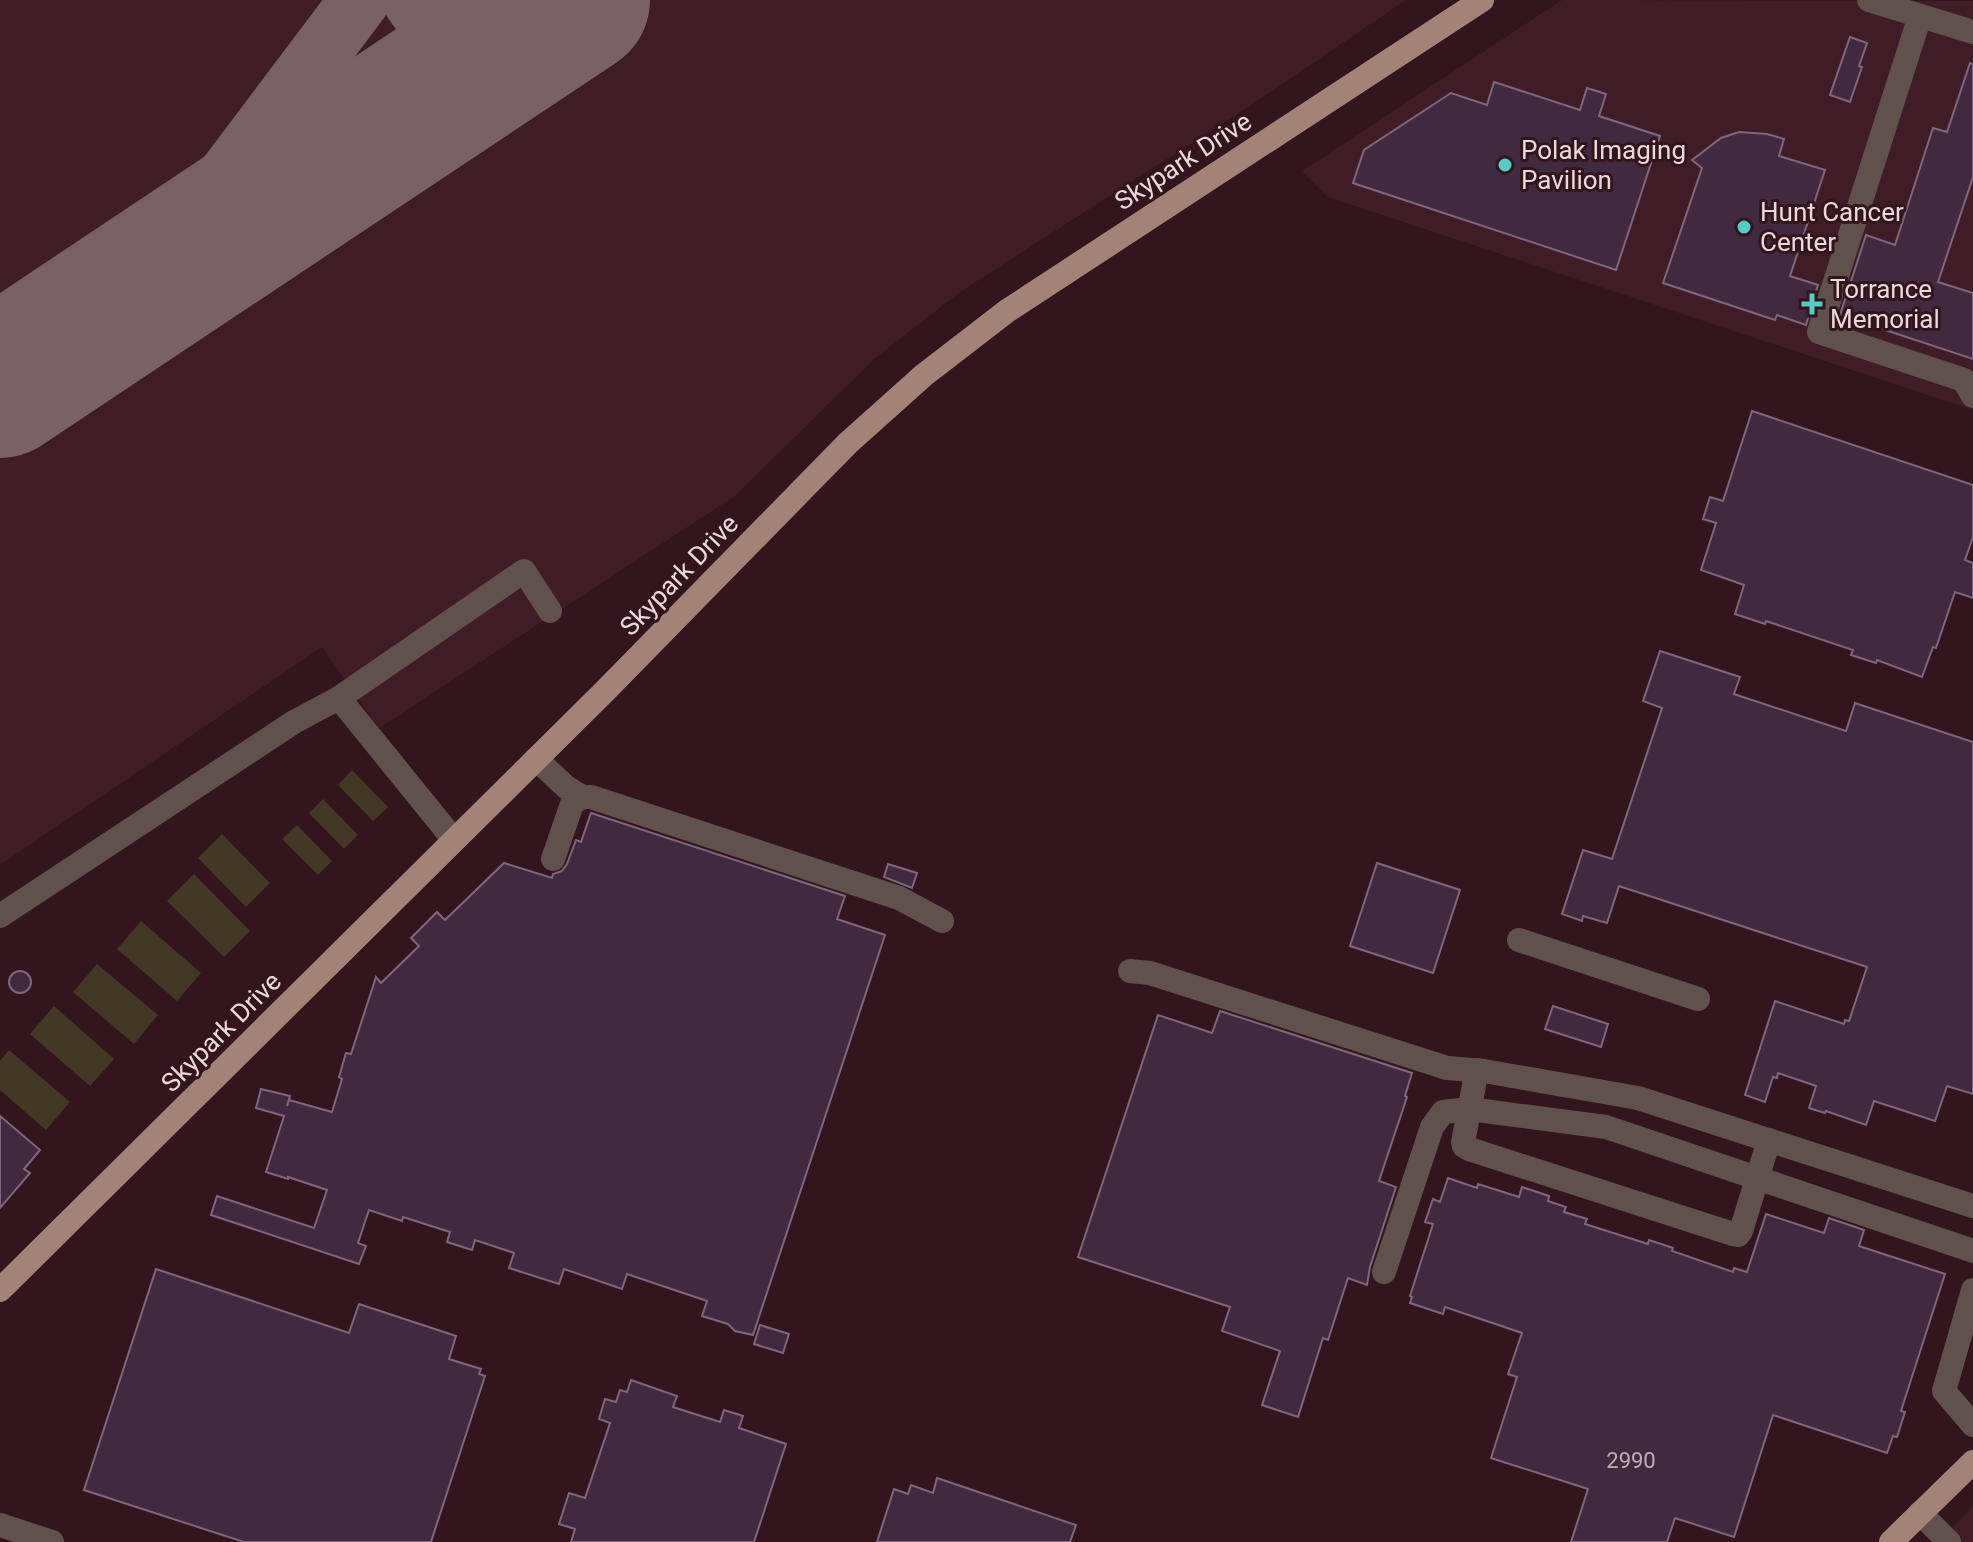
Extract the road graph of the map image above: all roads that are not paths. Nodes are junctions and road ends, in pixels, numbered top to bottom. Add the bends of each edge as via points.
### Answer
1 (1482, 0) edge
2 (1869, 0) edge
3 (1920, 16) junction
4 (1973, 32) edge
5 (1973, 396) edge
6 (550, 611) dead end
7 (339, 698) junction
8 (536, 759) junction
9 (582, 797) junction
10 (454, 840) junction
11 (553, 859) dead end
12 (0, 916) edge
13 (942, 921) dead end
14 (1519, 940) dead end
15 (1130, 971) dead end
16 (1698, 999) dead end
17 (1477, 1070) junction
18 (1469, 1109) junction
19 (1769, 1140) junction
20 (1757, 1179) junction
21 (1973, 1206) edge
22 (1973, 1251) edge
23 (1384, 1272) dead end
24 (0, 1290) edge
25 (1973, 1290) edge
26 (1973, 1425) edge
27 (1973, 1463) edge
28 (1920, 1513) junction
29 (0, 1525) edge
30 (52, 1542) edge
31 (1891, 1542) edge
32 (1949, 1542) edge

1 - 8 main road, Skypark Drive via 1007,311 924,375 848,443
2 - 3 street
3 - 4 street
3 - 5 street via 1819,332 1964,380
6 - 7 street via 524,571
7 - 10 street
7 - 12 street via 294,722
8 - 9 street
8 - 10 main road, Skypark Drive
9 - 11 street via 572,804
9 - 13 street via 899,898
10 - 24 main road, Skypark Drive
14 - 16 street
15 - 17 street via 1447,1068
17 - 18 street
17 - 19 street via 1638,1098
18 - 20 street via 1606,1127
18 - 20 street via 1463,1142 1469,1149 1733,1234 1741,1231
18 - 23 street via 1443,1112 1432,1127
19 - 20 street
19 - 21 street
20 - 22 street
25 - 26 street via 1944,1391
27 - 28 main road
28 - 31 main road
28 - 32 street
29 - 30 street

